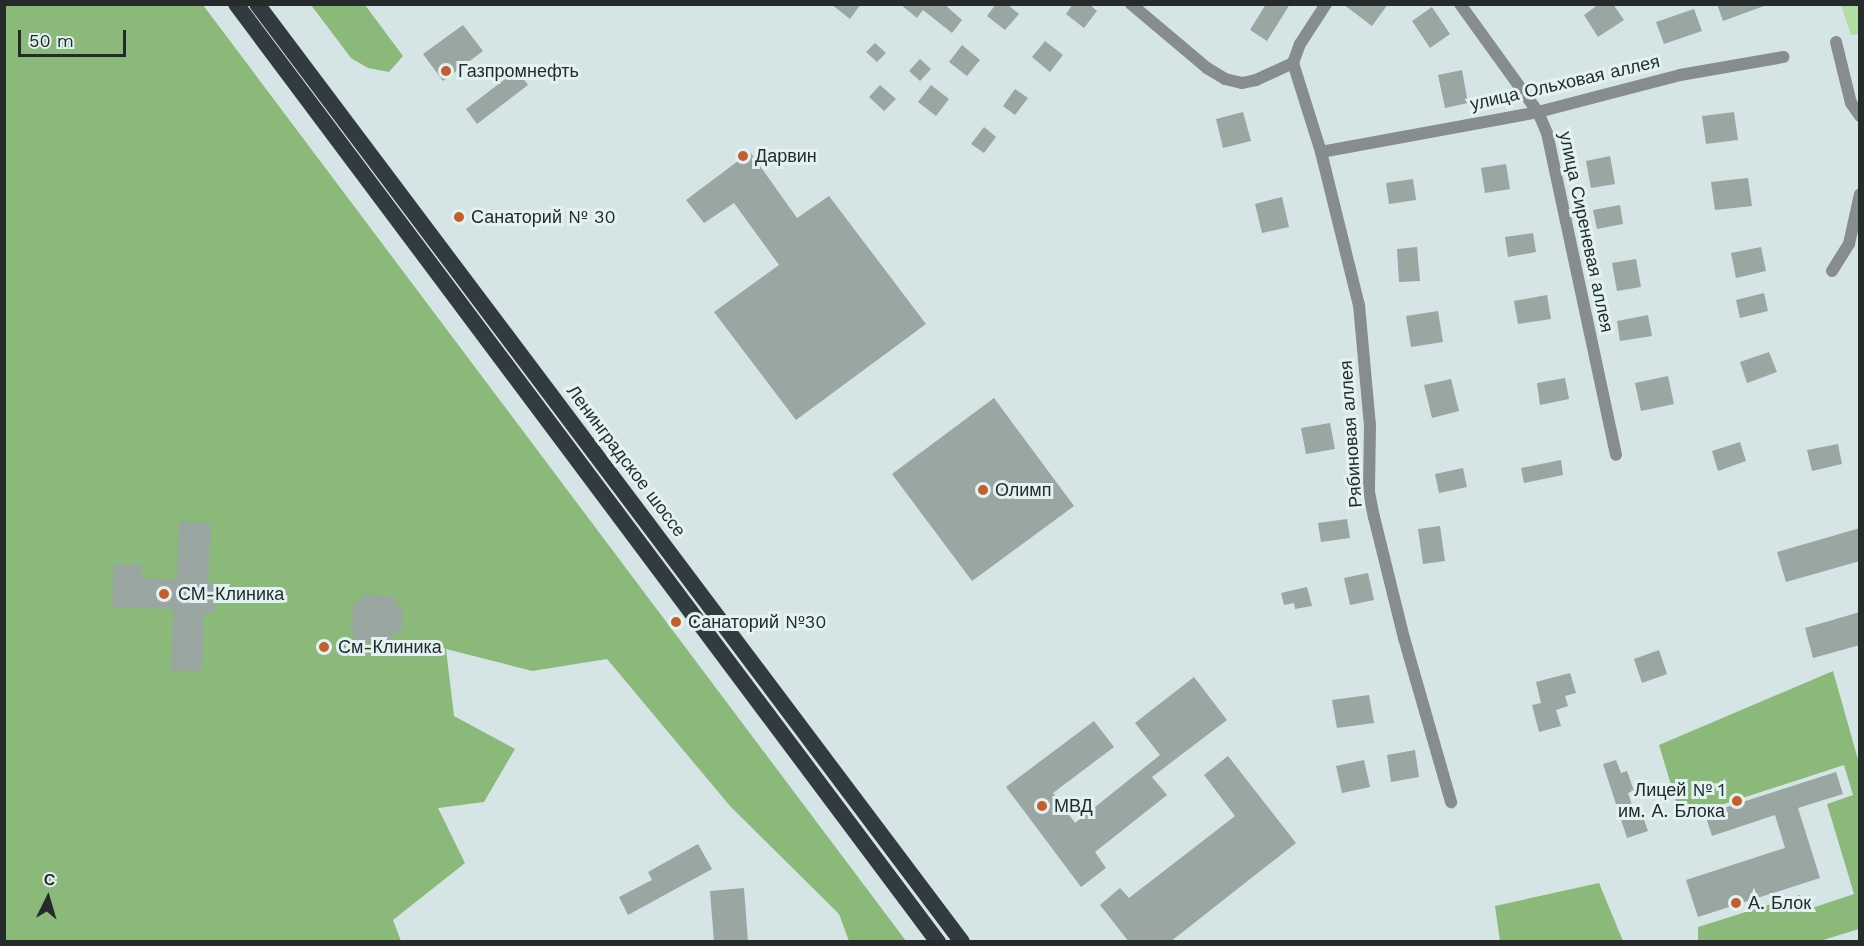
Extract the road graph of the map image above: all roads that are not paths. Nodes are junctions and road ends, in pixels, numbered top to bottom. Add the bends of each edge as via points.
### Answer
1 (236, 4) edge
2 (257, 4) edge
3 (1131, 4) edge
4 (1326, 4) edge
5 (1460, 4) edge
6 (1836, 42) dead end
7 (1783, 57) dead end
8 (1293, 63) junction
9 (1538, 112) junction
10 (1860, 116) edge
11 (1321, 152) junction
12 (1860, 194) edge
13 (1832, 271) dead end
14 (1616, 455) dead end
15 (1451, 802) dead end
16 (938, 942) edge
17 (962, 942) edge

1 - 16 highway, Ленинградское шоссе
2 - 17 highway, Ленинградское шоссе
3 - 8 street via 1207,68 1226,79 1242,83 1269,77
4 - 8 street via 1300,44
5 - 9 street, улица Сиреневая аллея
6 - 10 street via 1851,103
7 - 9 street, улица Ольховая аллея via 1680,75
8 - 11 street, Рябиновая аллея
9 - 11 street, улица Ольховая аллея
9 - 14 street, улица Сиреневая аллея via 1547,134
11 - 15 street, Рябиновая аллея via 1359,305 1370,425 1369,492 1404,638
12 - 13 street via 1850,244

